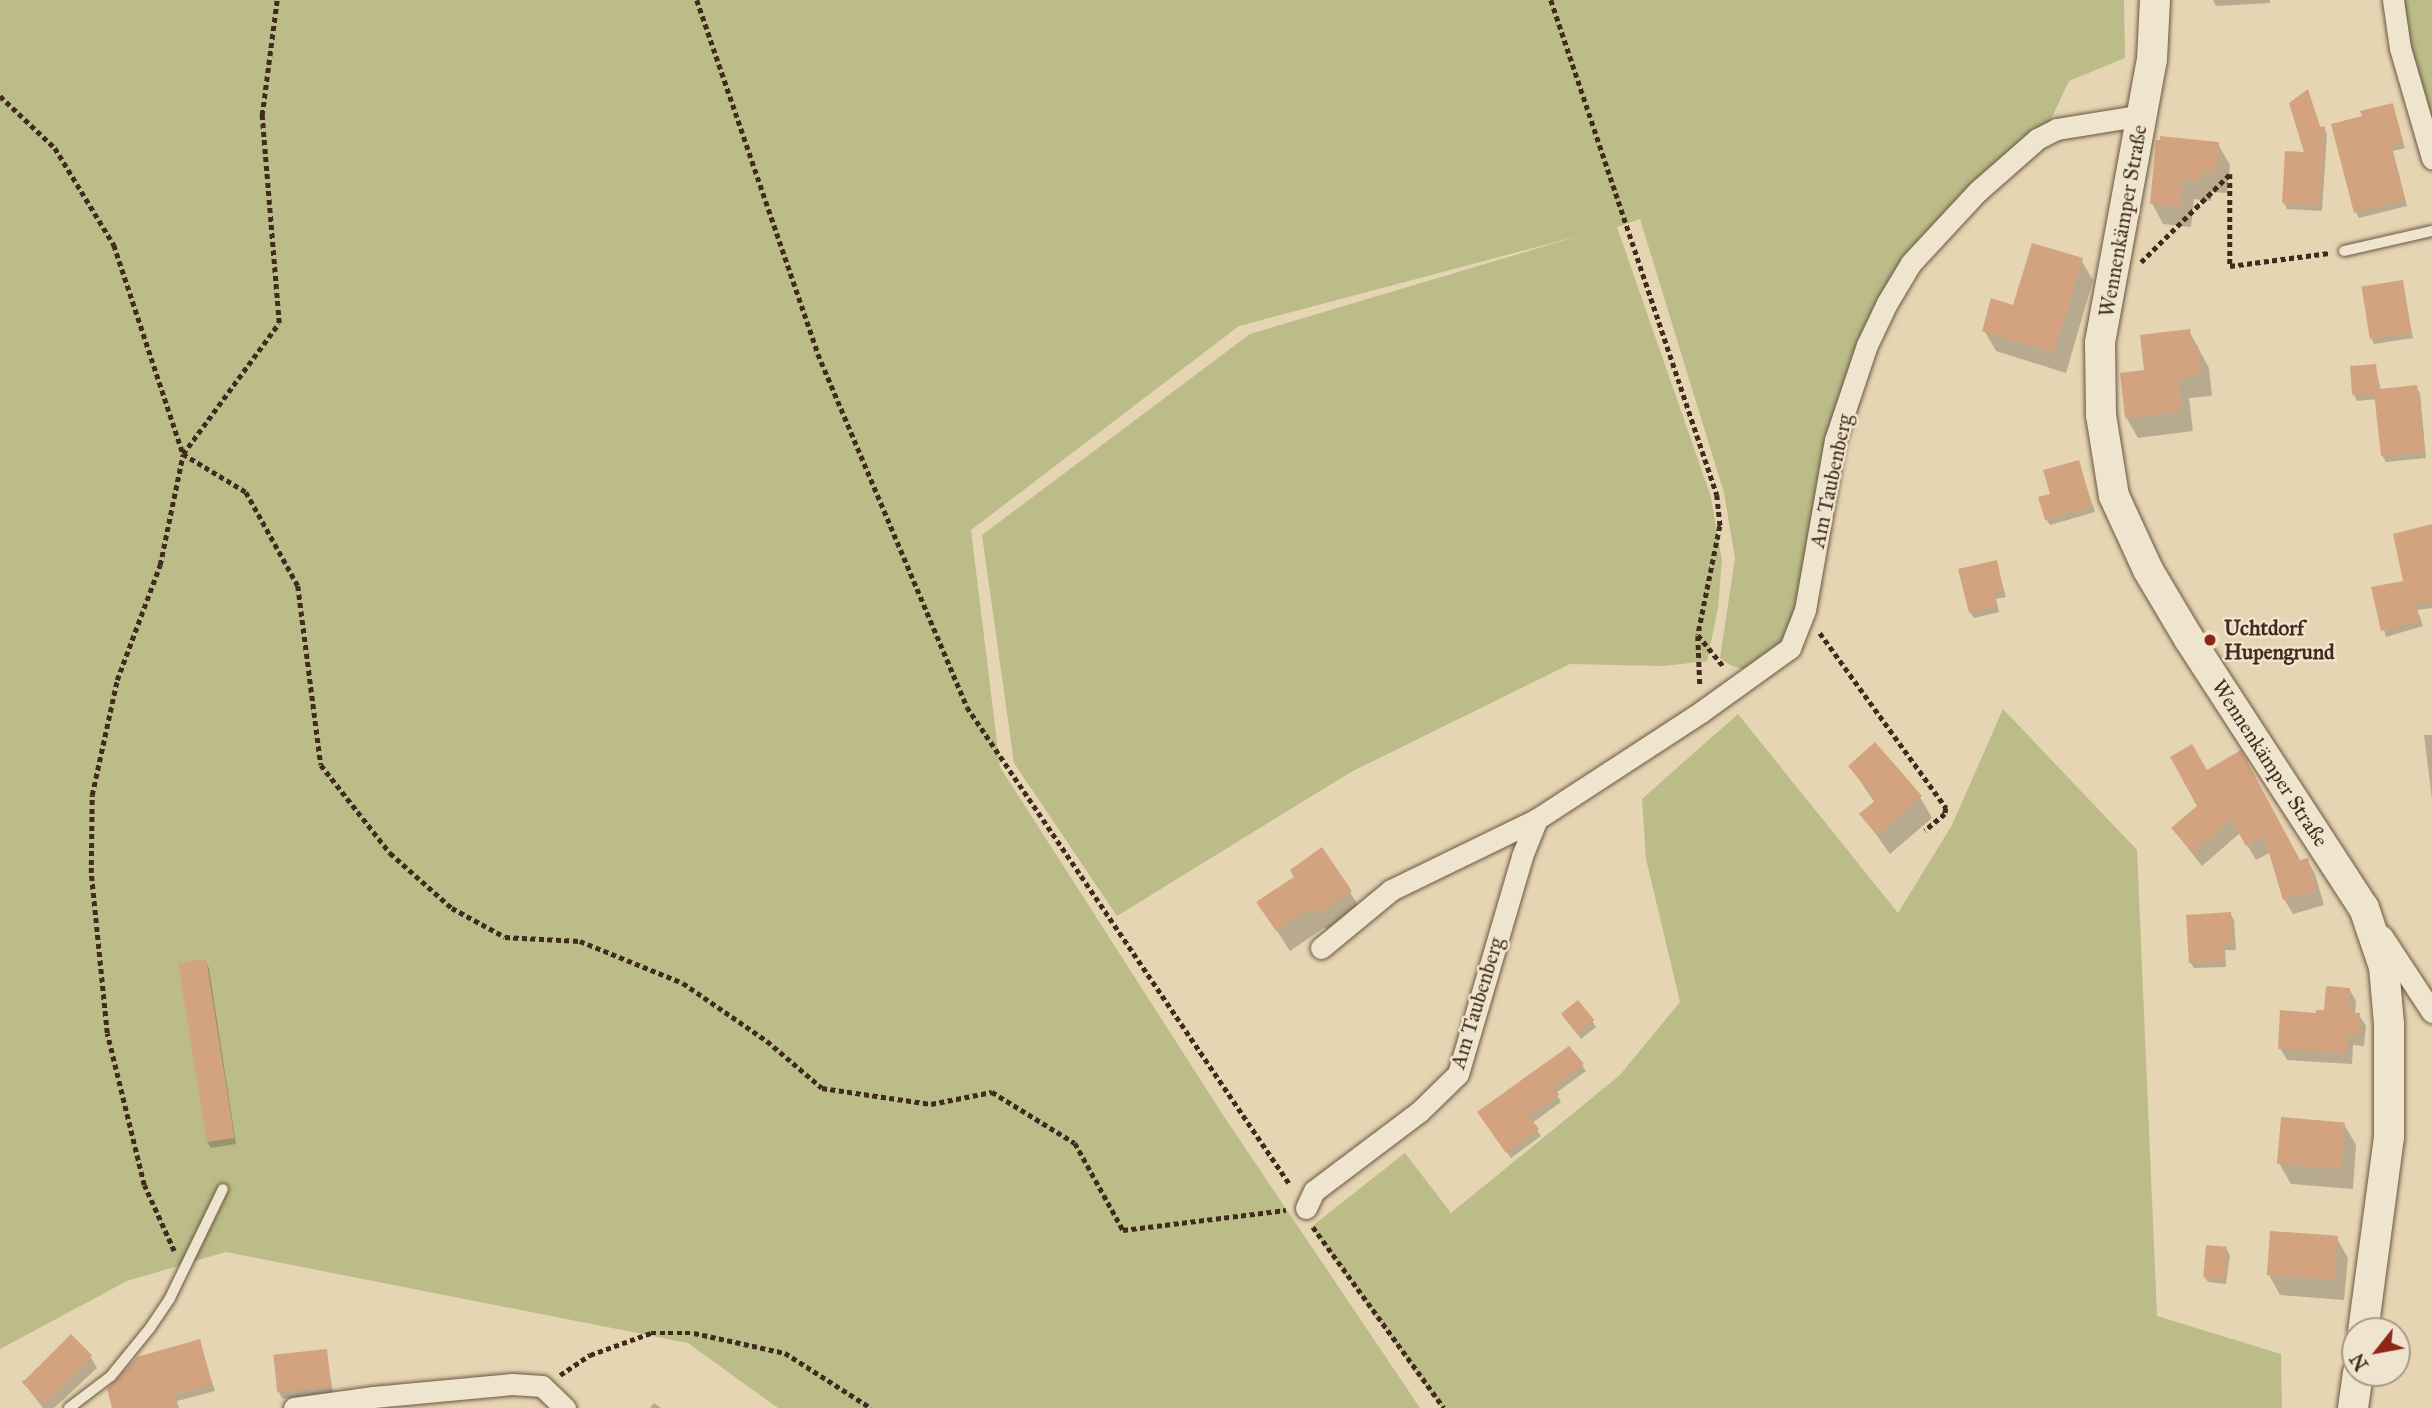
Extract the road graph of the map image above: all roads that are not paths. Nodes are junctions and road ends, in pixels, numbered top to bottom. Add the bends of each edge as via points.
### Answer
1 (2155, 0) edge
2 (2393, 0) edge
3 (2143, 115) junction
4 (2432, 158) edge
5 (2432, 231) edge
6 (2344, 251) road end
7 (1537, 819) junction
8 (2364, 908) junction
9 (1321, 948) dead end
10 (2432, 1012) edge
11 (223, 1189) dead end
12 (1306, 1208) road end
13 (2365, 1317) edge
14 (2356, 1387) edge
15 (69, 1408) edge
16 (294, 1408) edge
17 (565, 1408) edge
18 (2353, 1408) edge

1 - 3 street, Wennenkämper Straße via 2155,39
2 - 4 street via 2400,48
3 - 7 street, Am Taubenberg via 2057,129 2038,139 1978,191 1912,263 1886,303 1867,345 1835,440 1805,610 1790,648
3 - 8 street, Wennenkämper Straße via 2100,342 2101,415 2114,496 2148,570 2189,639
5 - 6 lane
7 - 9 street, Am Taubenberg via 1391,890
7 - 12 street, Am Taubenberg via 1458,1074 1419,1112 1314,1191
8 - 10 street
8 - 13 street, Wennenkämper Straße via 2384,967 2389,1037 2389,1137
11 - 15 lane via 150,1328 111,1376
14 - 18 street
16 - 17 street via 512,1384 542,1386

